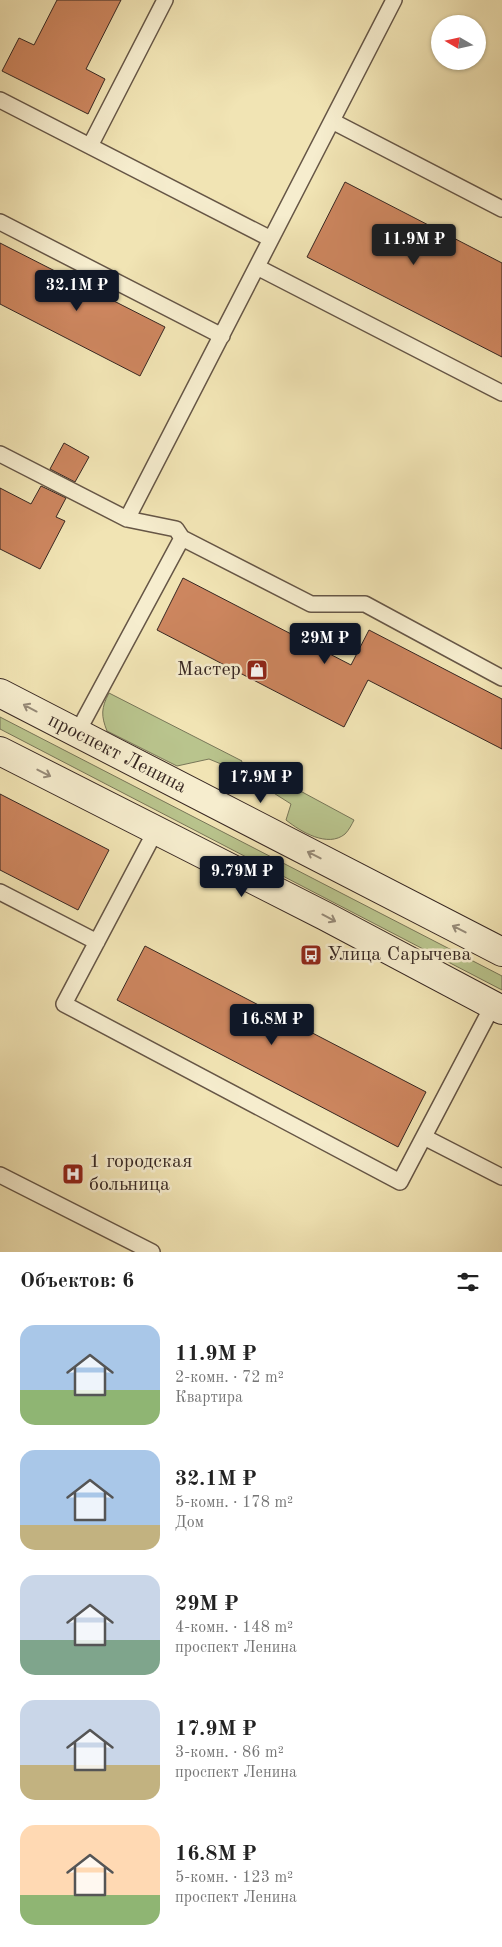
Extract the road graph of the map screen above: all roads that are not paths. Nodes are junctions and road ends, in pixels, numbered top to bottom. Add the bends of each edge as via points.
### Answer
1 (165, 0) edge
2 (394, 0) edge
3 (0, 100) edge
4 (332, 121) junction
5 (90, 146) junction
6 (502, 209) edge
7 (0, 222) edge
8 (271, 239) junction
9 (257, 267) junction
10 (222, 336) junction
11 (502, 393) edge
12 (0, 454) edge
13 (128, 519) junction
14 (182, 538) junction
15 (502, 678) edge
16 (0, 693) edge
17 (77, 733) junction
18 (0, 751) edge
19 (156, 830) junction
20 (0, 892) edge
21 (97, 942) junction
22 (502, 952) edge
23 (498, 1008) edge
24 (424, 1136) junction
25 (0, 1175) edge
26 (502, 1177) edge
27 (152, 1252) edge

1 - 5 lane
2 - 4 lane
3 - 5 lane
4 - 6 lane
4 - 8 lane
5 - 8 lane
7 - 10 lane
8 - 9 lane
9 - 10 lane
9 - 11 lane
10 - 13 lane
12 - 13 lane
13 - 14 lane via 176,529
14 - 15 lane via 311,604 365,604
14 - 17 lane
17 -> 16 main road, проспект Ленина
22 -> 17 main road, проспект Ленина
18 -> 19 main road
19 - 21 lane
19 -> 23 main road
20 - 21 lane
21 - 24 lane via 64,1004 400,1182
23 - 24 lane
24 - 26 lane
25 - 27 lane

